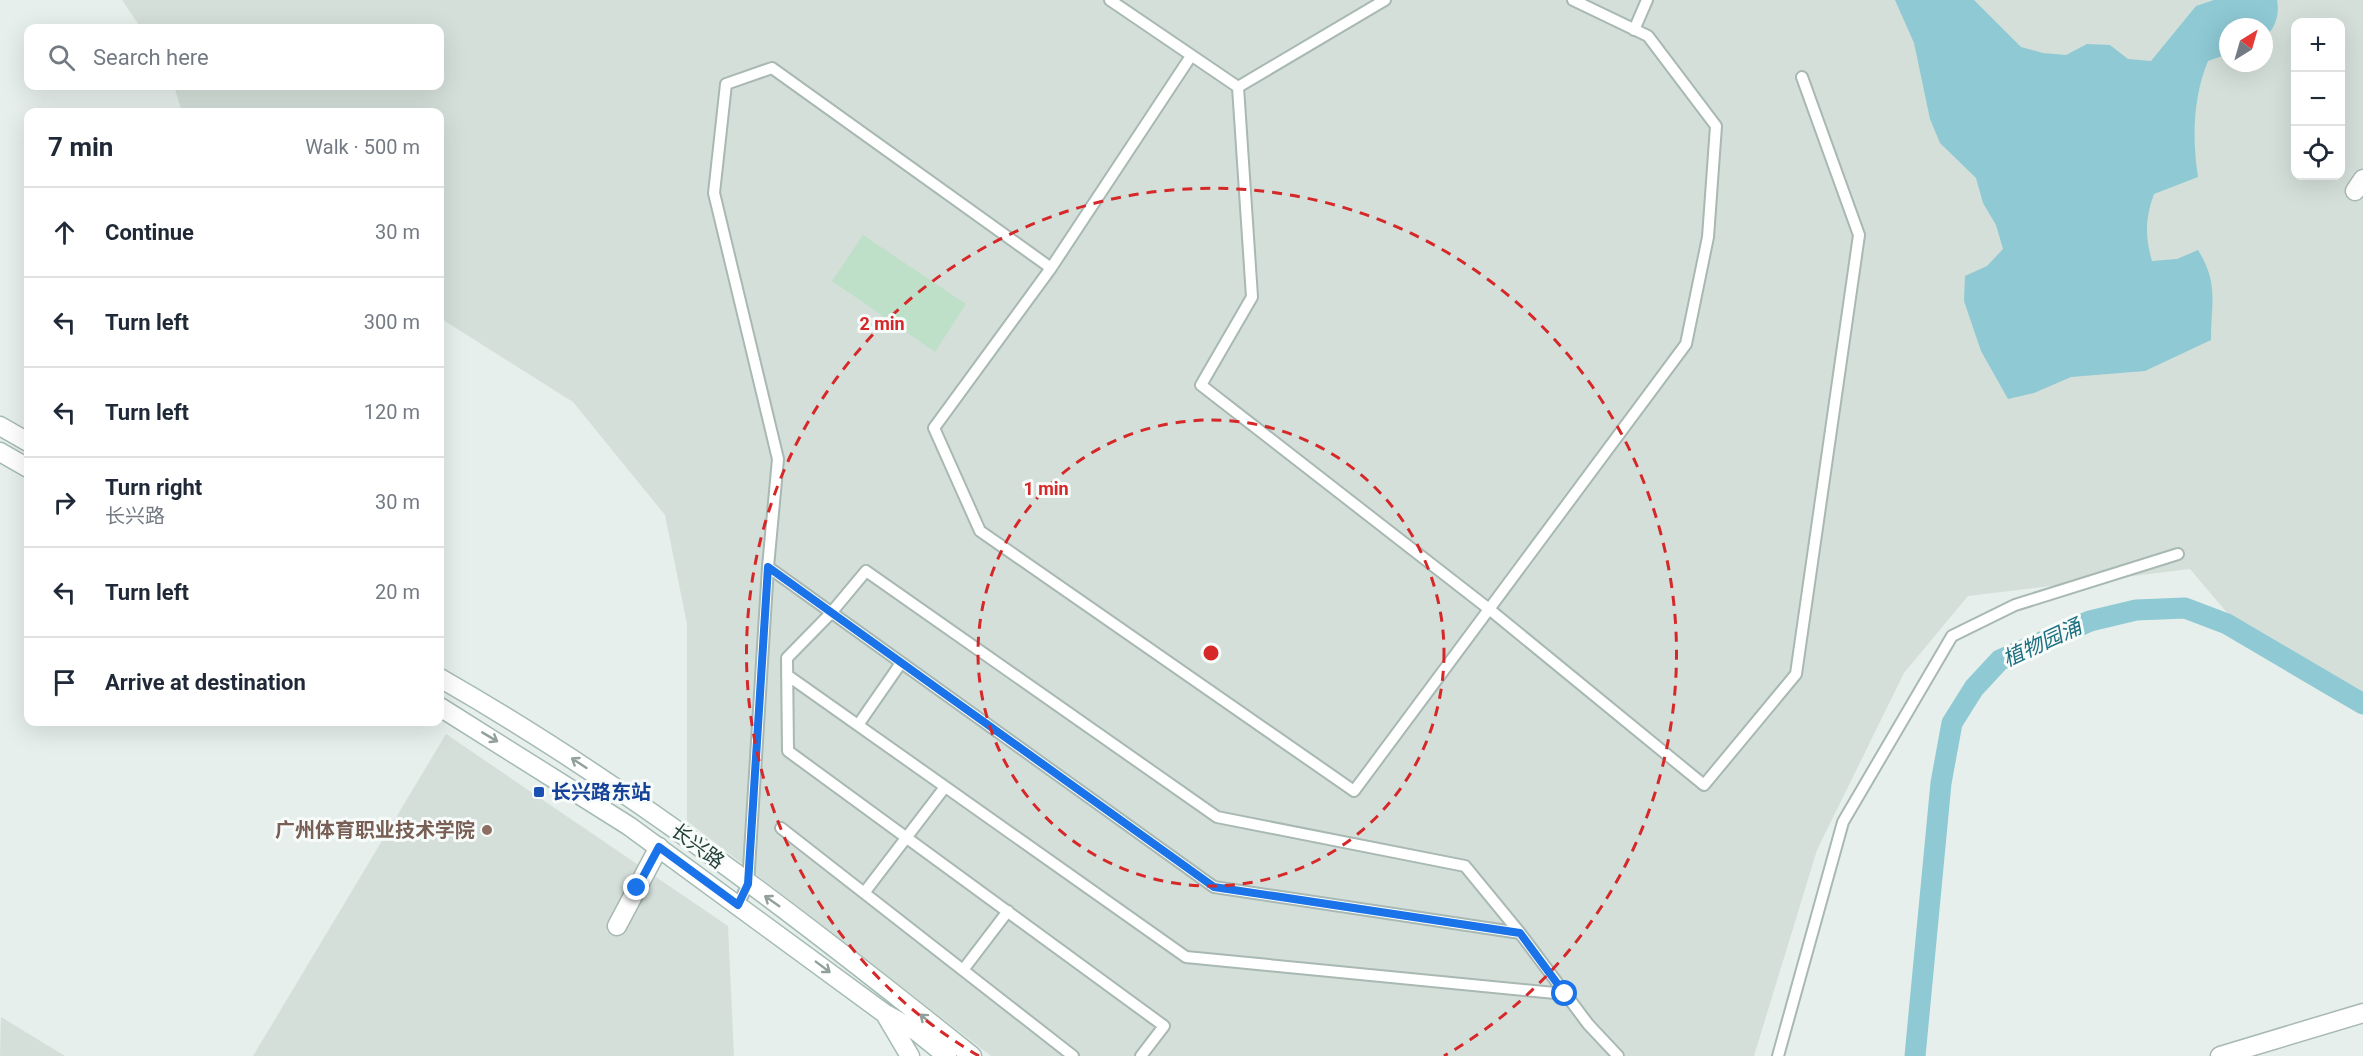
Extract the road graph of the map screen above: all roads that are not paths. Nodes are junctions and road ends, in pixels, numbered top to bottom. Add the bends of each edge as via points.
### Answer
1 (1110, 0) edge
2 (1385, 0) edge
3 (1573, 0) edge
4 (1647, 0) edge
5 (1634, 30) junction
6 (1191, 56) junction
7 (1802, 77) dead end
8 (1238, 87) junction
9 (1051, 268) junction
10 (0, 426) edge
11 (24, 440) edge
12 (0, 452) edge
13 (24, 466) edge
14 (2178, 554) dead end
15 (768, 567) junction
16 (1490, 609) junction
17 (831, 613) junction
18 (901, 663) junction
19 (787, 675) junction
20 (444, 680) edge
21 (444, 709) edge
22 (858, 725) junction
23 (945, 787) junction
24 (781, 828) dead end
25 (906, 837) junction
26 (659, 847) junction
27 (748, 884) junction
28 (864, 893) junction
29 (738, 905) junction
30 (1008, 912) junction
31 (617, 926) dead end
32 (1520, 933) junction
33 (963, 970) junction
34 (1565, 994) junction
35 (884, 1013) junction
36 (2363, 1013) edge
37 (910, 1056) edge
38 (947, 1056) edge
39 (972, 1056) edge
40 (1073, 1056) edge
41 (1141, 1056) edge
42 (1618, 1056) edge
43 (1778, 1056) edge
44 (2220, 1056) edge

1 - 6 lane
2 - 8 lane
3 - 5 lane
4 - 5 lane
5 - 16 lane via 1648,36 1716,126 1708,237 1686,344
6 - 8 lane
6 - 9 lane
7 - 16 lane via 1859,236 1796,674 1704,784
8 - 16 lane via 1252,297 1201,385
9 - 15 lane via 772,68 726,84 714,193 778,459
9 - 16 lane via 934,428 980,531 1354,791
10 - 11 street
12 - 13 street
14 - 43 lane via 2015,605 1952,636 1843,822
15 - 17 lane
15 - 27 lane
17 - 18 lane
17 - 19 lane via 787,658
17 - 32 lane via 866,571 1216,817 1465,866
18 - 22 lane
18 - 32 lane via 1214,887
19 - 22 lane
19 - 25 lane via 788,751
27 -> 20 street, 长兴路 via 644,805
21 -> 26 street, 长兴路
22 - 23 lane
23 - 25 lane
23 - 34 lane via 1186,957
24 - 28 lane
25 - 28 lane
25 - 30 lane
26 - 29 street, 长兴路
26 - 31 street
27 - 29 lane
39 -> 27 street, 长兴路
28 - 33 lane
29 -> 35 street, 长兴路
30 - 33 lane
30 - 41 lane via 1164,1026
32 - 34 lane
33 - 40 lane
34 - 42 lane
35 - 37 street
35 - 38 street, 长兴路 via 916,1031
36 - 44 street

